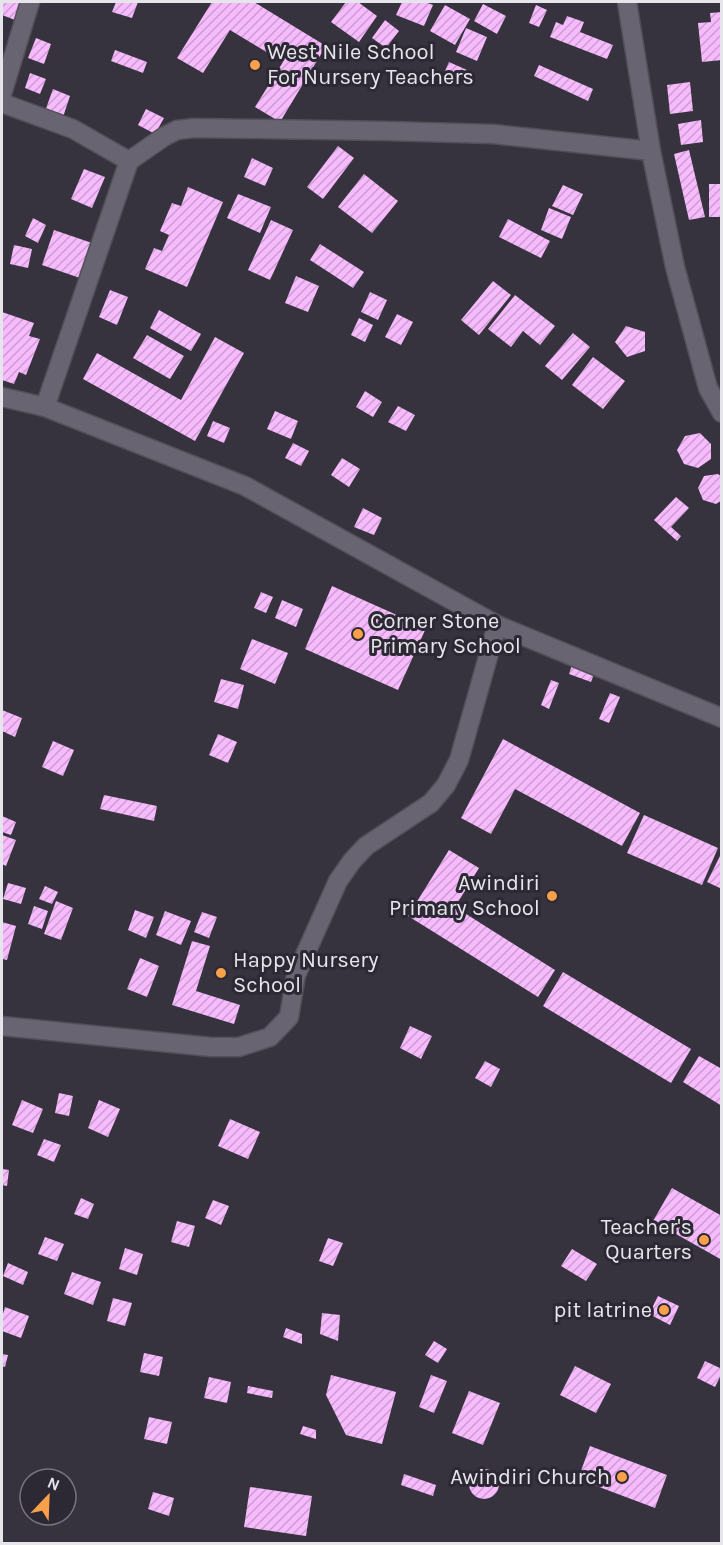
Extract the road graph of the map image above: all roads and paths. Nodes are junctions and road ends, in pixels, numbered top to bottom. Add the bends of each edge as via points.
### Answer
1 (30, 2) edge
2 (627, 2) edge
3 (2, 94) edge
4 (2, 103) edge
5 (651, 151) junction
6 (129, 161) junction
7 (2, 397) edge
8 (45, 407) junction
9 (722, 413) edge
10 (496, 625) junction
11 (722, 718) edge
12 (2, 1026) edge

1 - 3 street
2 - 5 street
4 - 6 street via 73,129
5 - 6 street via 493,134 194,128 165,136
5 - 9 street via 675,267 708,387
6 - 8 street
7 - 8 street
8 - 10 street via 245,486
10 - 11 street
10 - 12 street via 459,759 446,785 431,802 366,846 338,881 296,975 289,1017 270,1037 239,1047 211,1047

